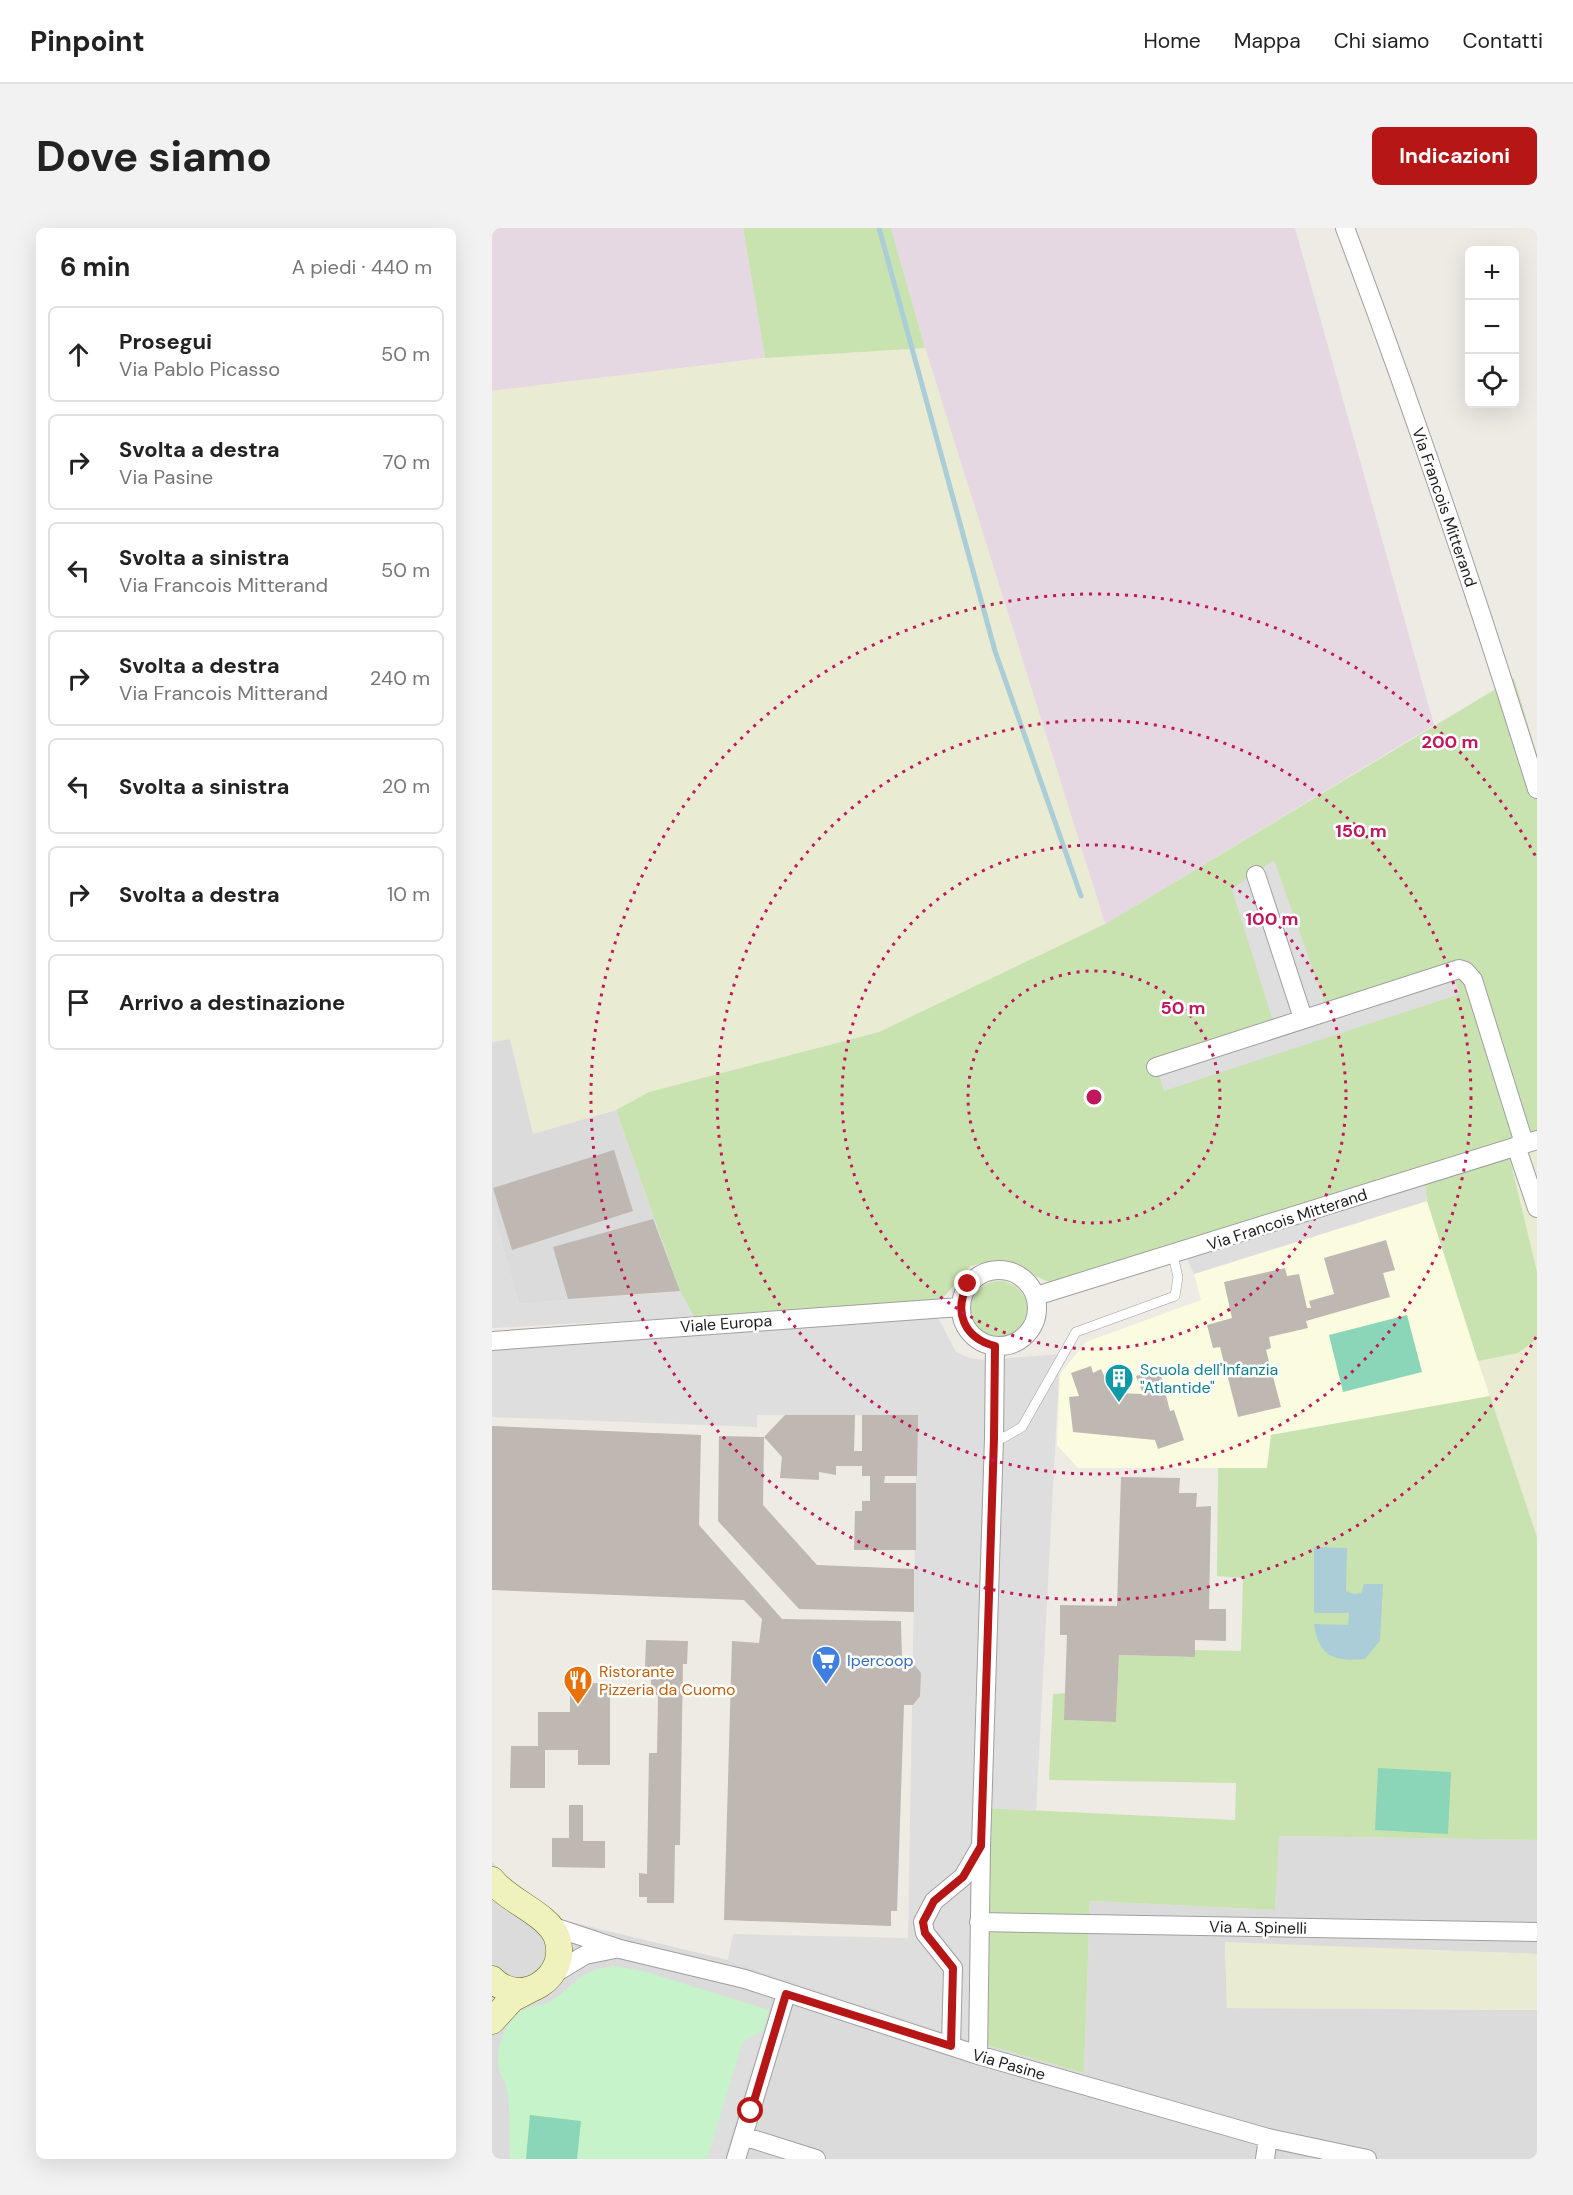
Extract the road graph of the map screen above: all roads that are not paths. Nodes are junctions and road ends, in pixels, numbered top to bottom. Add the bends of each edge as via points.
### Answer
1 (1345, 228) edge
2 (1537, 789) edge
3 (1256, 875) dead end
4 (1303, 1018) junction
5 (1156, 1066) dead end
6 (1526, 1143) edge
7 (1537, 1208) edge
8 (1173, 1256) junction
9 (1036, 1296) junction
10 (960, 1307) junction
11 (492, 1341) edge
12 (995, 1346) junction
13 (994, 1438) junction
14 (981, 1846) junction
15 (492, 1880) edge
16 (958, 1881) junction
17 (979, 1913) junction
18 (551, 1926) junction
19 (1537, 1932) edge
20 (620, 1949) junction
21 (552, 1975) junction
22 (492, 1979) edge
23 (531, 1989) junction
24 (786, 1994) junction
25 (954, 1994) junction
26 (978, 2002) junction
27 (492, 2021) edge
28 (951, 2046) junction
29 (978, 2055) junction
30 (743, 2136) junction
31 (1268, 2138) junction
32 (736, 2159) edge
33 (816, 2159) edge
34 (1265, 2159) edge
35 (1367, 2159) edge

1 - 2 street, Via Francois Mitterand via 1477,599
3 - 4 street
4 - 5 street
4 - 6 street via 1452,970 1465,971 1473,980
6 - 7 street
6 - 8 street, Via Francois Mitterand
8 - 9 street, Via Francois Mitterand
8 - 13 lane via 1178,1277 1175,1296 1076,1332 1022,1427 1003,1438
9 - 10 street via 1022,1277 999,1269 977,1276 968,1284
9 - 12 street via 1035,1321 1028,1332 1007,1345
10 - 11 street, Viale Europa
10 - 12 street via 966,1329
12 - 13 street
13 - 14 street
14 - 16 street
14 - 17 street
15 - 18 main road
16 - 17 street via 973,1890
16 - 25 street via 934,1901 923,1922 925,1933 953,1968
17 - 19 street, Via A. Spinelli
17 - 26 street
18 - 20 street, Via Pasine
18 - 21 main road via 560,1950
20 - 21 street via 585,1955
20 - 24 street, Via Pasine via 745,1979
21 - 23 main road
22 - 23 main road via 506,1988
23 - 27 main road via 512,1999
24 - 28 street, Via Pasine
24 - 30 street
25 - 26 street via 964,2007
25 - 28 street
26 - 29 street
28 - 29 street, Via Pasine
29 - 31 street, Via Pasine
30 - 32 street
30 - 33 street
31 - 34 street
31 - 35 street, Via Pasine

